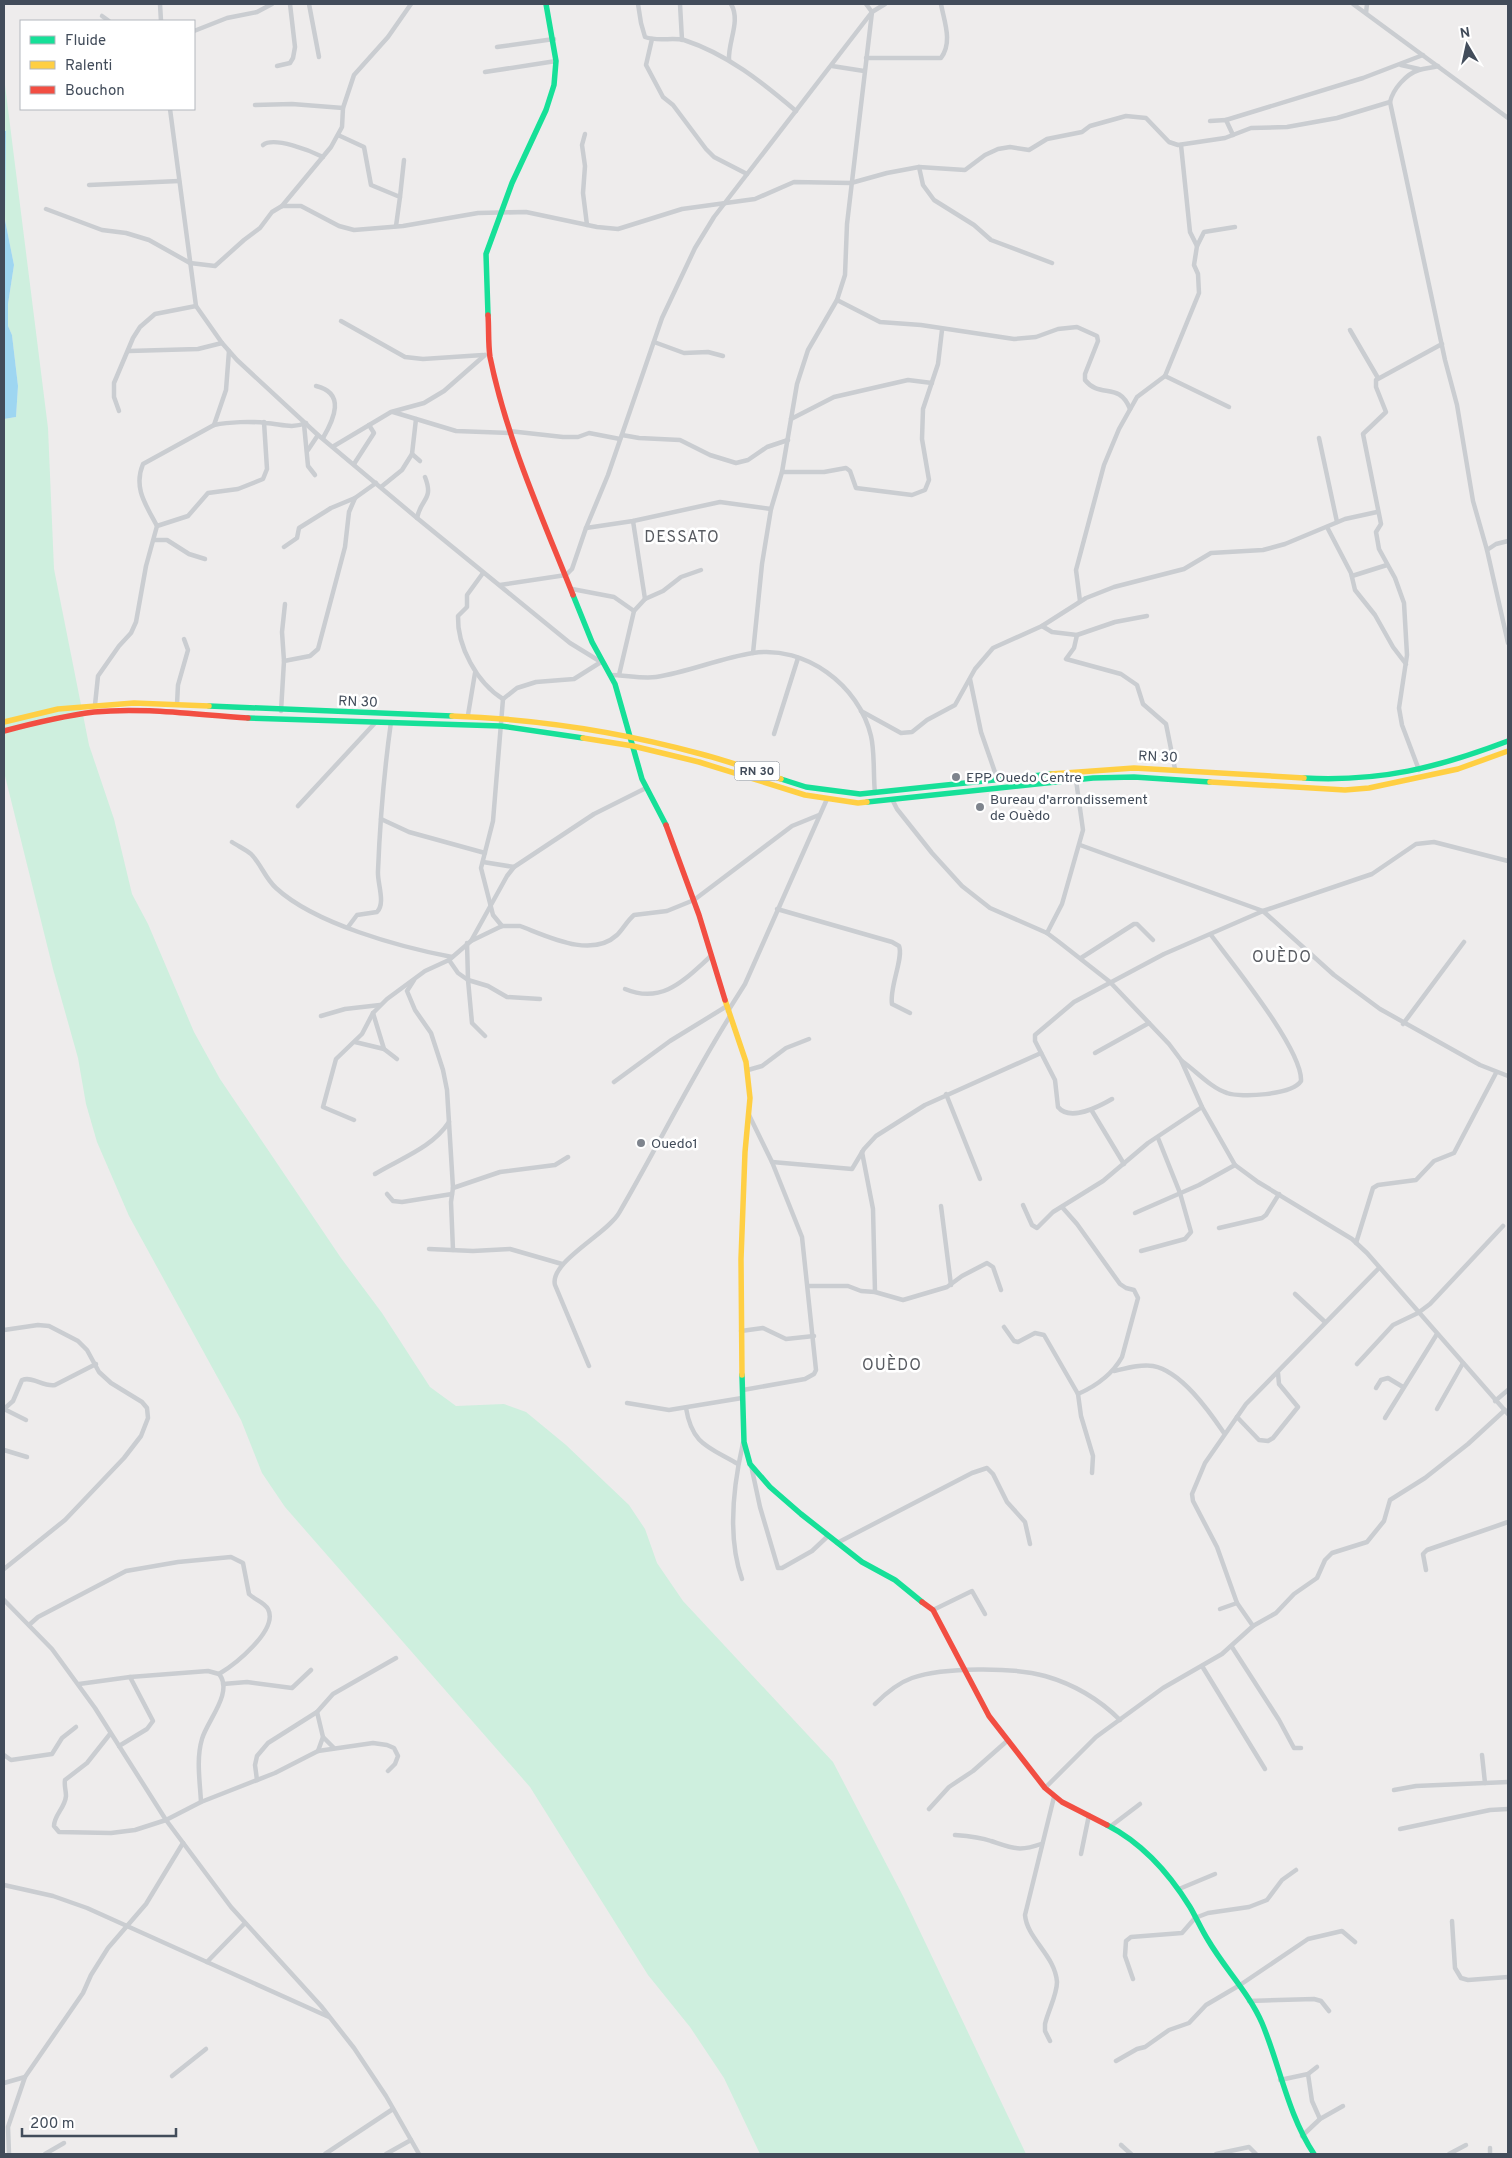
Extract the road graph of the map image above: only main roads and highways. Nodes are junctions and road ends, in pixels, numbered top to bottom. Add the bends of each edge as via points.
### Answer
1 (546, 4) edge
2 (4, 722) edge
3 (4, 731) edge
4 (630, 738) junction
5 (1508, 741) edge
6 (633, 746) junction
7 (1508, 752) edge
8 (1311, 2153) edge

1 - 4 main road via 556,61 552,95 500,212 486,254 488,355 510,432 536,504 602,662 621,699
2 - 4 main road, RN 30 / RN 30 via 58,709 95,705 177,704 281,711 468,715
3 - 6 main road, RN 30 via 58,717 134,711 282,720 501,726
4 - 5 main road, RN 30 / RN 30 via 701,754 806,787 830,792 875,793 1093,770 1175,768 1344,780 1419,770 1456,761
4 - 6 main road
6 - 7 main road, RN 30 via 699,762 805,795 858,803 1134,777 1353,789 1422,778
6 - 8 main road via 646,788 668,829 694,900 748,1070 750,1089 741,1249 741,1331 744,1442 750,1464 770,1487 828,1536 862,1562 914,1593 933,1610 963,1670 1007,1741 1054,1797 1111,1826 1155,1859 1179,1889 1208,1941 1249,2001 1268,2040 1280,2080

